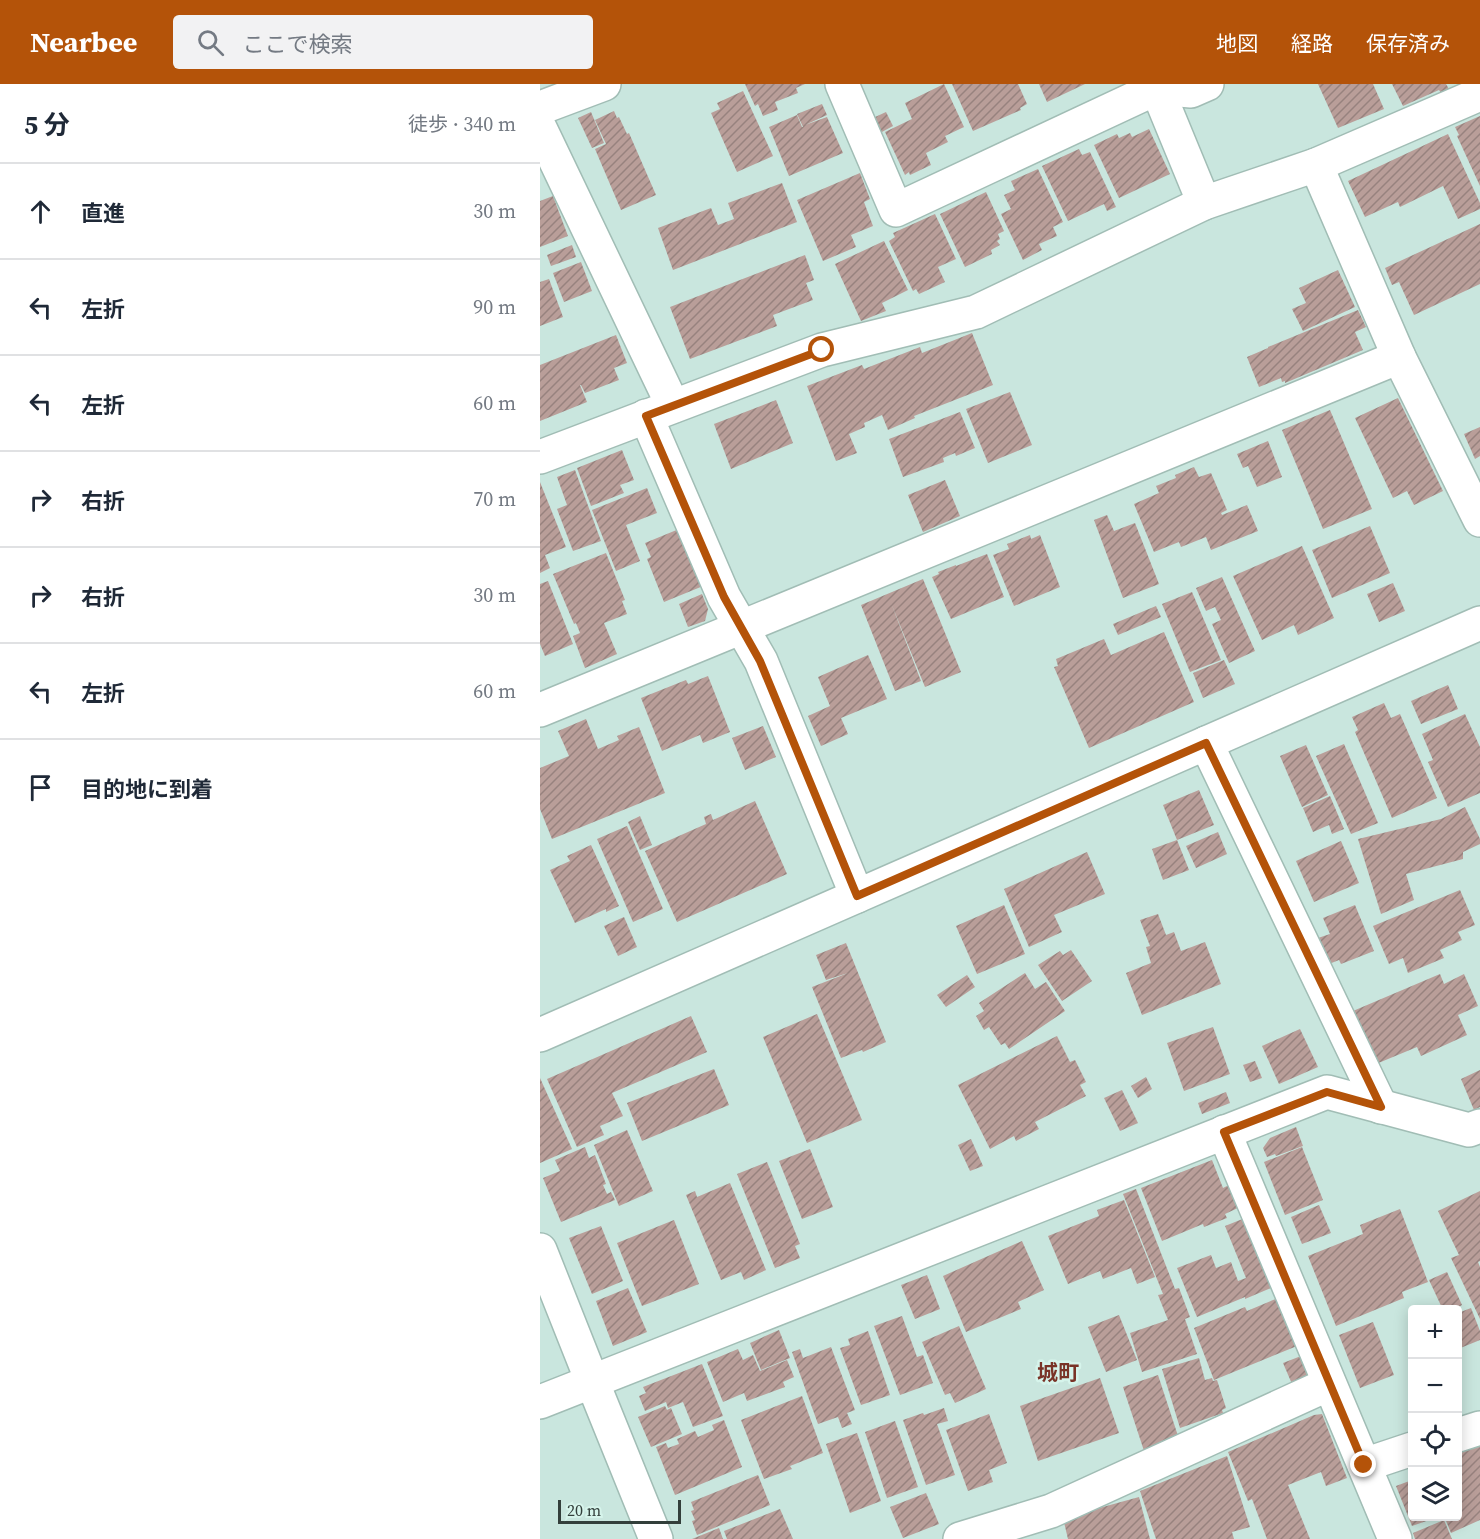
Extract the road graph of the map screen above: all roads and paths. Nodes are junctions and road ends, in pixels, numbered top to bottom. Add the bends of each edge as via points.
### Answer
1 (604, 84) edge
2 (842, 84) edge
3 (1207, 84) edge
4 (1156, 86) edge
5 (1480, 94) edge
6 (540, 108) edge
7 (540, 128) edge
8 (1316, 165) junction
9 (1203, 202) junction
10 (1399, 357) junction
11 (660, 411) junction
12 (540, 457) edge
13 (1480, 520) edge
14 (1480, 622) edge
15 (742, 628) junction
16 (540, 710) edge
17 (1206, 743) junction
18 (857, 896) junction
19 (540, 1035) edge
20 (1381, 1107) junction
21 (1480, 1126) edge
22 (1224, 1132) junction
23 (540, 1250) edge
24 (592, 1381) junction
25 (1329, 1384) junction
26 (540, 1402) edge
27 (1480, 1428) edge
28 (1462, 1434) edge
29 (1408, 1451) edge
30 (1364, 1465) junction
31 (656, 1539) edge
32 (960, 1539) edge
33 (1395, 1539) edge

1 - 6 street
2 - 4 street via 896,210
3 - 4 street via 1191,91
4 - 9 street
5 - 8 street
7 - 11 street
8 - 9 street
8 - 10 street
9 - 11 street via 976,312 822,350
10 - 13 street
10 - 15 street
11 - 12 street
11 - 15 street via 724,597
14 - 17 street
15 - 16 street
15 - 18 street via 760,661
17 - 18 street
17 - 20 street
18 - 19 street
20 - 21 street via 1469,1130
20 - 22 street via 1327,1092
22 - 24 street
22 - 25 street
23 - 24 street
24 - 26 street
24 - 31 street
25 - 30 street
25 - 32 street via 1051,1510
27 - 28 street
29 - 30 street
30 - 33 street

